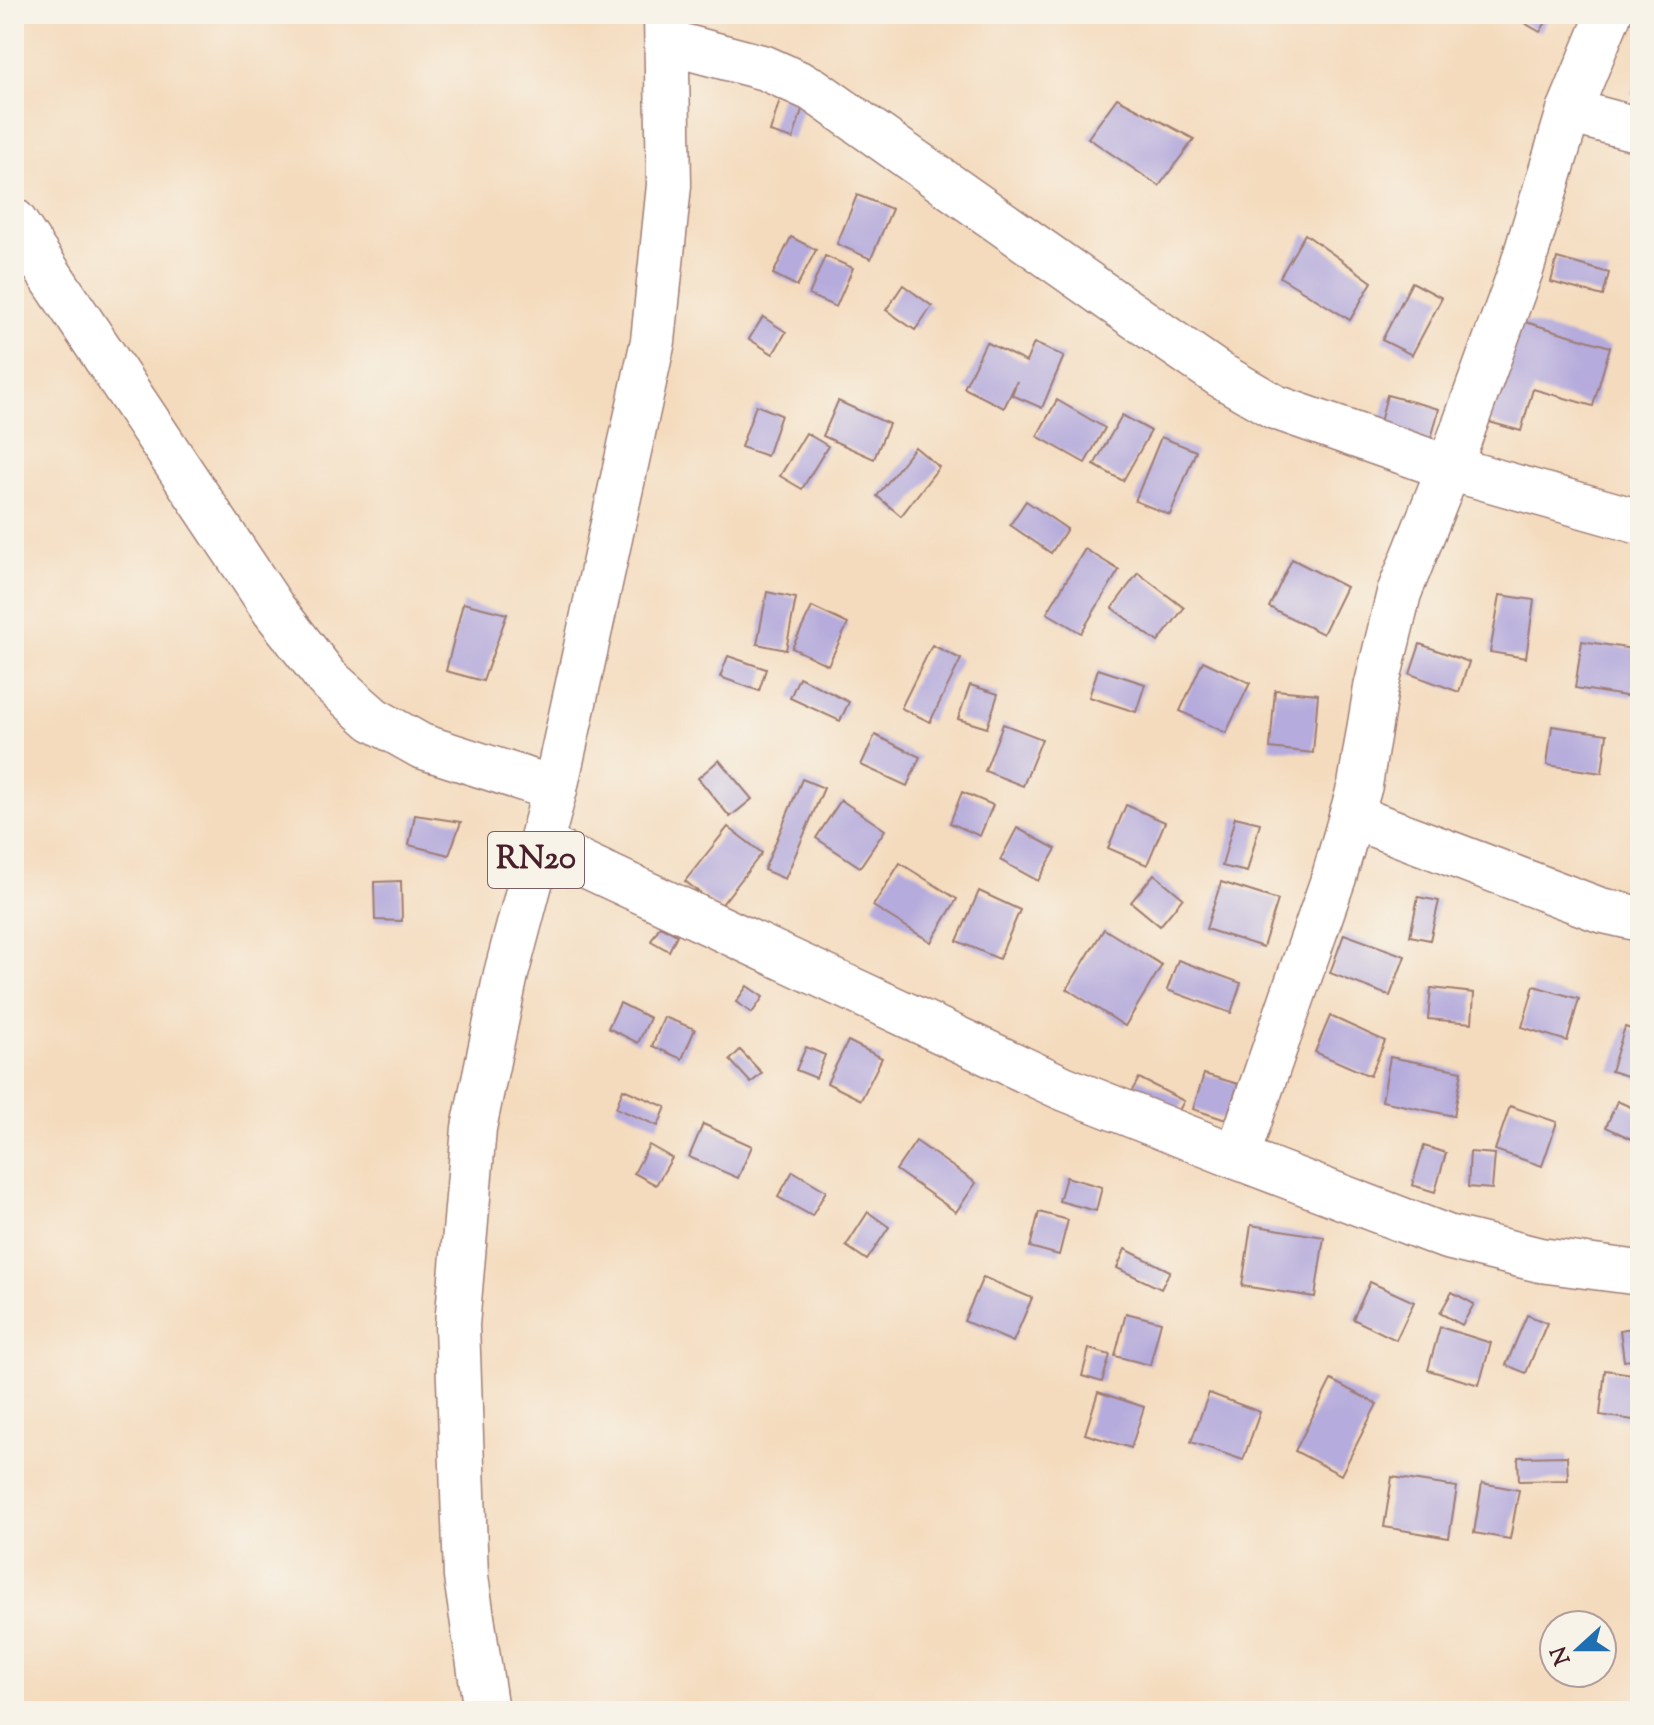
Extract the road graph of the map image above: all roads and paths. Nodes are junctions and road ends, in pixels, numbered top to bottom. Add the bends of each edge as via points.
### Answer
1 (1609, 14) edge
2 (667, 28) edge
3 (1569, 111) junction
4 (1640, 130) edge
5 (14, 221) edge
6 (1449, 468) junction
7 (1640, 522) edge
8 (555, 789) junction
9 (1351, 816) junction
10 (540, 844) junction
11 (1640, 919) edge
12 (1237, 1157) junction
13 (1640, 1273) edge
14 (486, 1711) edge

1 - 3 street
2 - 6 street via 812,89 1123,309 1275,407
2 - 8 street, RN20 via 669,185 653,341
3 - 4 street
3 - 6 street via 1522,267
5 - 8 street via 274,610 327,678 373,719 421,746
6 - 7 street
6 - 9 street via 1399,593
8 - 10 street, RN20
9 - 11 street via 1600,910
9 - 12 street
10 - 12 street via 1063,1088
10 - 14 street, RN20 via 474,1128 457,1325 466,1577
12 - 13 street via 1447,1237 1540,1260

